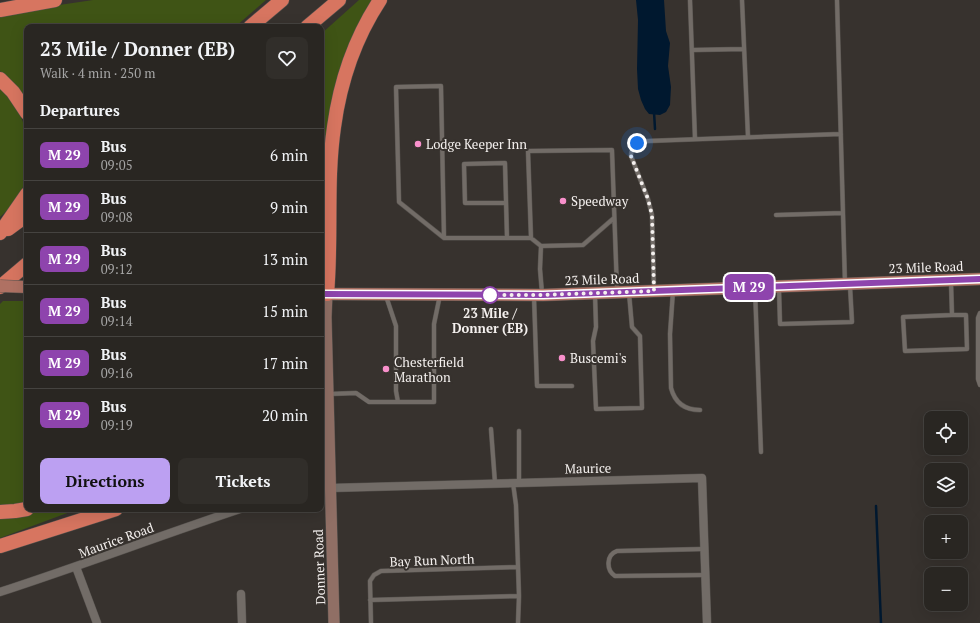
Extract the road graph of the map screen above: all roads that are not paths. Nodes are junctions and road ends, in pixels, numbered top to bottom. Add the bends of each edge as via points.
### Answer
1 (55, 0) edge
2 (282, 0) edge
3 (339, 0) edge
4 (380, 0) edge
5 (690, 0) edge
6 (742, 0) edge
7 (837, 0) edge
8 (0, 10) edge
9 (254, 24) edge
10 (311, 24) edge
11 (744, 49) junction
12 (692, 50) junction
13 (0, 80) edge
14 (24, 108) edge
15 (841, 134) junction
16 (748, 137) junction
17 (695, 139) junction
18 (24, 198) edge
19 (506, 203) junction
20 (843, 213) junction
21 (776, 215) dead end
22 (24, 217) edge
23 (614, 218) junction
24 (0, 234) edge
25 (444, 238) junction
26 (507, 238) junction
27 (531, 238) junction
28 (541, 246) junction
29 (24, 267) edge
30 (980, 279) edge
31 (950, 280) junction
32 (847, 284) junction
33 (779, 286) junction
34 (0, 287) edge
35 (24, 287) edge
36 (756, 287) junction
37 (654, 291) junction
38 (672, 291) junction
39 (595, 293) junction
40 (623, 293) junction
41 (324, 294) edge
42 (386, 295) junction
43 (440, 295) junction
44 (538, 295) junction
45 (980, 313) edge
46 (952, 315) junction
47 (980, 385) edge
48 (572, 386) dead end
49 (328, 394) junction
50 (398, 402) junction
51 (700, 410) dead end
52 (491, 429) dead end
53 (325, 430) edge
54 (519, 431) dead end
55 (761, 452) dead end
56 (516, 482) junction
57 (327, 483) edge
58 (495, 483) junction
59 (24, 510) edge
60 (0, 512) edge
61 (107, 512) edge
62 (231, 512) edge
63 (0, 546) edge
64 (704, 549) junction
65 (76, 567) junction
66 (517, 567) junction
67 (705, 575) junction
68 (0, 592) edge
69 (241, 594) dead end
70 (519, 596) junction
71 (370, 600) junction
72 (97, 623) edge
73 (242, 623) edge
74 (334, 623) edge
75 (371, 623) edge
76 (518, 623) edge
77 (707, 623) edge

1 - 8 highway
2 - 9 highway
3 - 10 highway
4 - 41 highway via 357,43 337,107 332,148 329,273
5 - 12 lane
6 - 11 lane
7 - 15 lane
11 - 12 lane
11 - 16 lane
12 - 17 lane
13 - 14 highway via 13,92
15 - 16 lane
15 - 20 lane
16 - 17 lane
17 - 37 lane via 642,142 637,143 631,151 652,215
18 - 24 highway
19 - 19 lane via 505,163 464,164 465,203
19 - 26 lane
20 - 21 lane
20 - 32 lane
22 - 24 highway
23 - 27 lane via 612,150 528,151
23 - 28 lane via 583,245
23 - 40 lane
25 - 25 lane via 399,202 396,87 441,86
25 - 26 lane
26 - 27 lane
27 - 28 lane
28 - 44 lane
29 - 34 highway
30 - 31 main road, 23 Mile Road
31 - 32 main road, 23 Mile Road
31 - 46 lane
32 - 33 main road, 23 Mile Road
32 - 33 lane via 852,322 780,324
33 - 36 main road, 23 Mile Road
34 - 35 main road, bridge
36 - 38 main road, 23 Mile Road
36 - 55 lane
37 - 38 main road, 23 Mile Road
37 - 40 main road, 23 Mile Road
38 - 51 lane via 671,388 673,395 681,404 693,410
39 - 40 main road, 23 Mile Road
39 - 40 lane via 596,327 593,341 596,409 642,408 640,336 632,327
39 - 44 main road, 23 Mile Road
41 - 42 main road, 23 Mile Road
41 - 49 street, Donner Road
42 - 43 main road, 23 Mile Road
42 - 50 lane via 396,326
43 - 44 main road, 23 Mile Road
43 - 50 lane via 434,324 434,402
44 - 48 lane via 538,386
45 - 47 lane
46 - 46 lane via 903,317 905,351 967,349 966,315
49 - 50 lane via 356,393 369,402
49 - 53 street, Donner Road
52 - 58 lane
53 - 57 street, Donner Road
54 - 56 lane
56 - 58 street, Maurice
56 - 64 street, Maurice via 702,478
56 - 66 lane
57 - 58 street, Maurice
57 - 74 street, Donner Road
59 - 60 highway
61 - 63 highway
62 - 65 street, Maurice Road
64 - 67 street, Maurice
64 - 67 lane via 617,551 612,553 608,567 616,576
65 - 68 street, Maurice Road
65 - 72 street
66 - 70 lane
66 - 71 lane, Bay Run North via 381,571 370,580
67 - 77 street, Maurice
69 - 73 street
70 - 71 lane
70 - 76 lane
71 - 75 lane, Bay Run North

